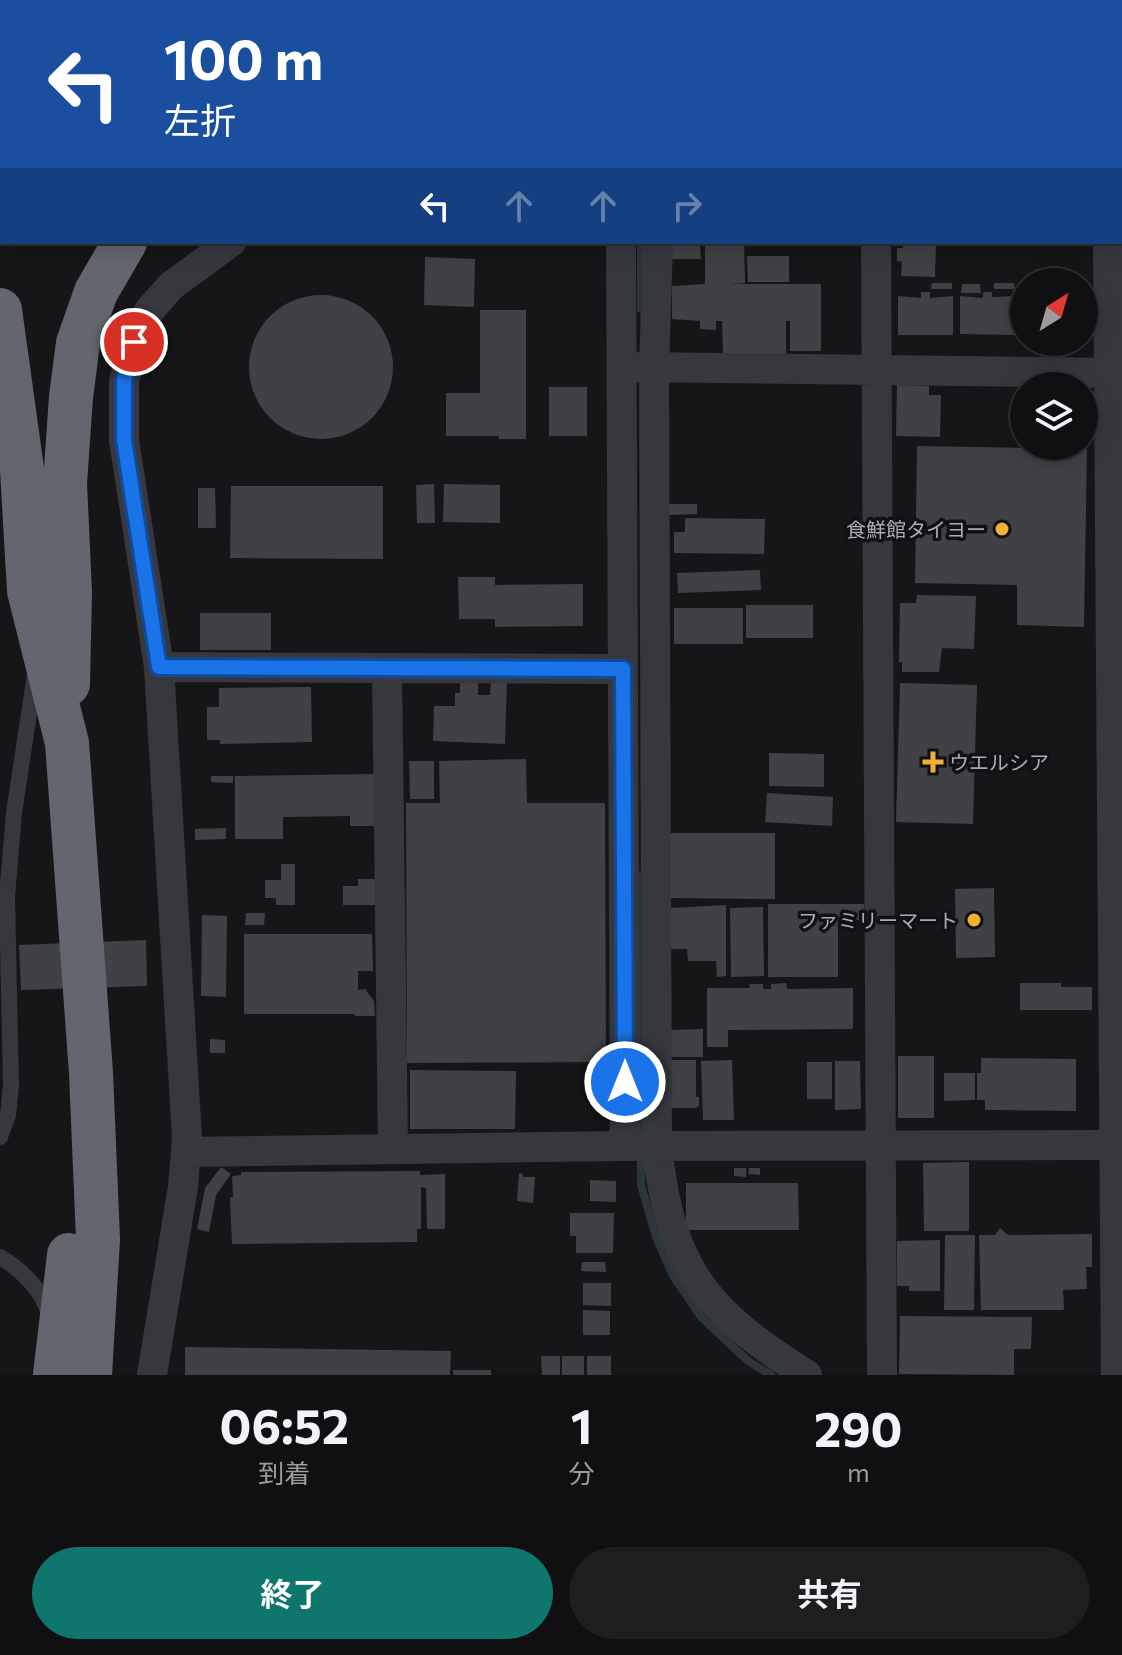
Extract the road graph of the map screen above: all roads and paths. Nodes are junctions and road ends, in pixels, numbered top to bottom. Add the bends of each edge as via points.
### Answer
1 (124, 244) edge
2 (228, 244) edge
3 (621, 244) edge
4 (658, 244) edge
5 (876, 244) edge
6 (1112, 244) edge
7 (0, 310) edge
8 (622, 366) junction
9 (654, 369) junction
10 (877, 370) junction
11 (1118, 373) edge
12 (41, 637) junction
13 (159, 667) junction
14 (387, 668) junction
15 (623, 669) junction
16 (67, 743) junction
17 (91, 1073) junction
18 (0, 1137) edge
19 (881, 1144) junction
20 (1121, 1145) edge
21 (625, 1146) junction
22 (657, 1147) junction
23 (393, 1149) junction
24 (186, 1152) junction
25 (0, 1257) edge
26 (39, 1375) edge
27 (55, 1375) edge
28 (90, 1375) edge
29 (152, 1375) edge
30 (807, 1375) edge
31 (882, 1375) edge
32 (1120, 1375) edge

1 - 16 highway via 96,292 82,330 71,397 65,483 70,592
2 - 13 street via 171,286 149,311 124,381 124,440
3 - 8 street
4 - 9 street
5 - 10 street
6 - 11 street
7 - 12 highway via 22,469 29,591
8 - 9 street
8 - 15 street
9 - 10 street
9 - 22 street
10 - 11 street
10 - 19 street
11 - 20 street
12 - 16 highway
12 - 18 lane via 7,896 11,1086
13 - 14 street
13 - 24 street
14 - 15 street
14 - 23 street
15 - 21 street
16 - 17 highway
17 - 27 highway
17 - 28 highway via 98,1239
19 - 20 street
19 - 22 street
19 - 31 street
20 - 32 street
21 - 22 street
21 - 23 street
22 - 30 street via 662,1195 694,1278 728,1320
23 - 24 street
24 - 29 street
25 - 27 lane via 24,1275 48,1308
26 - 27 lane

